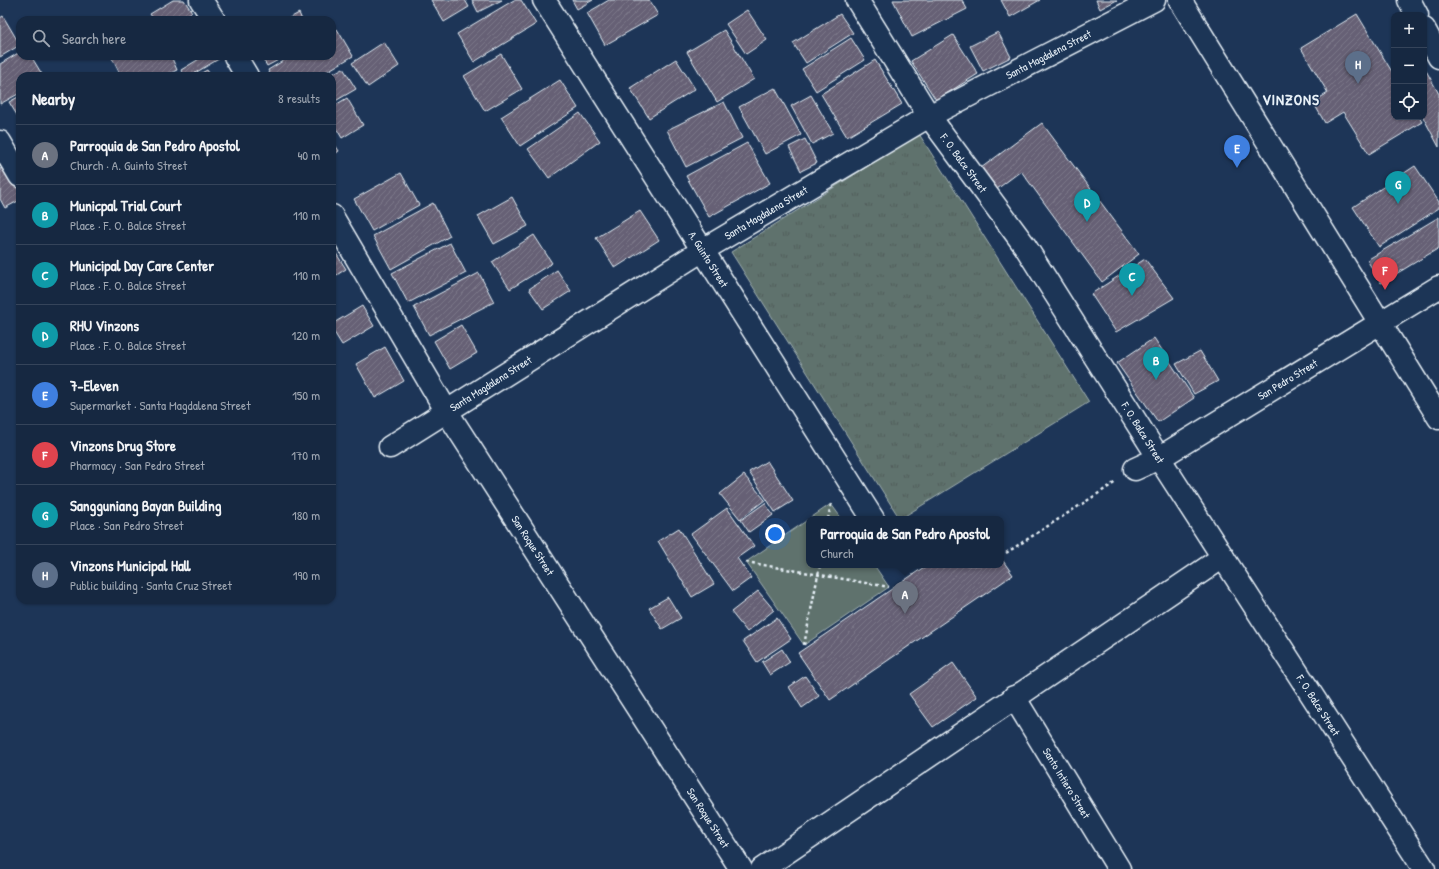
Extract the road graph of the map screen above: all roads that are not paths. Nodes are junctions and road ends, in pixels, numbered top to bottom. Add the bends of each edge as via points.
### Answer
1 (201, 0) edge
2 (544, 0) edge
3 (857, 0) edge
4 (1154, 0) edge
5 (1180, 0) edge
6 (1409, 0) edge
7 (1415, 12) edge
8 (211, 16) edge
9 (1427, 35) edge
10 (1439, 57) edge
11 (238, 60) edge
12 (245, 72) edge
13 (929, 116) junction
14 (0, 142) edge
15 (16, 169) edge
16 (336, 223) edge
17 (703, 250) junction
18 (1439, 286) edge
19 (1379, 322) junction
20 (447, 412) junction
21 (1439, 418) edge
22 (390, 447) dead end
23 (1159, 458) junction
24 (1135, 469) road end
25 (871, 516) edge
26 (1222, 557) junction
27 (1014, 697) junction
28 (742, 869) edge
29 (762, 869) edge
30 (1120, 869) edge
31 (1424, 869) edge

1 - 8 street
2 - 17 street, A. Guinto Street
3 - 13 street, F. O. Balce Street
4 - 13 street, Santa Magdalena Street
5 - 19 street
6 - 7 street
9 - 10 street
11 - 12 street
13 - 17 street, Santa Magdalena Street
13 - 23 street, F. O. Balce Street via 1025,246
14 - 15 street
16 - 20 street, San Roque Street
17 - 20 street, Santa Magdalena Street
17 - 25 street, A. Guinto Street
18 - 19 street, San Pedro Street
19 - 21 street
19 - 23 street, San Pedro Street
20 - 22 street, Santa Magdalena Street
20 - 28 street, San Roque Street
23 - 24 street, San Pedro Street
23 - 26 street, F. O. Balce Street
26 - 27 street
26 - 31 street, F. O. Balce Street
27 - 29 street
27 - 30 street, Santo Intiero Street

